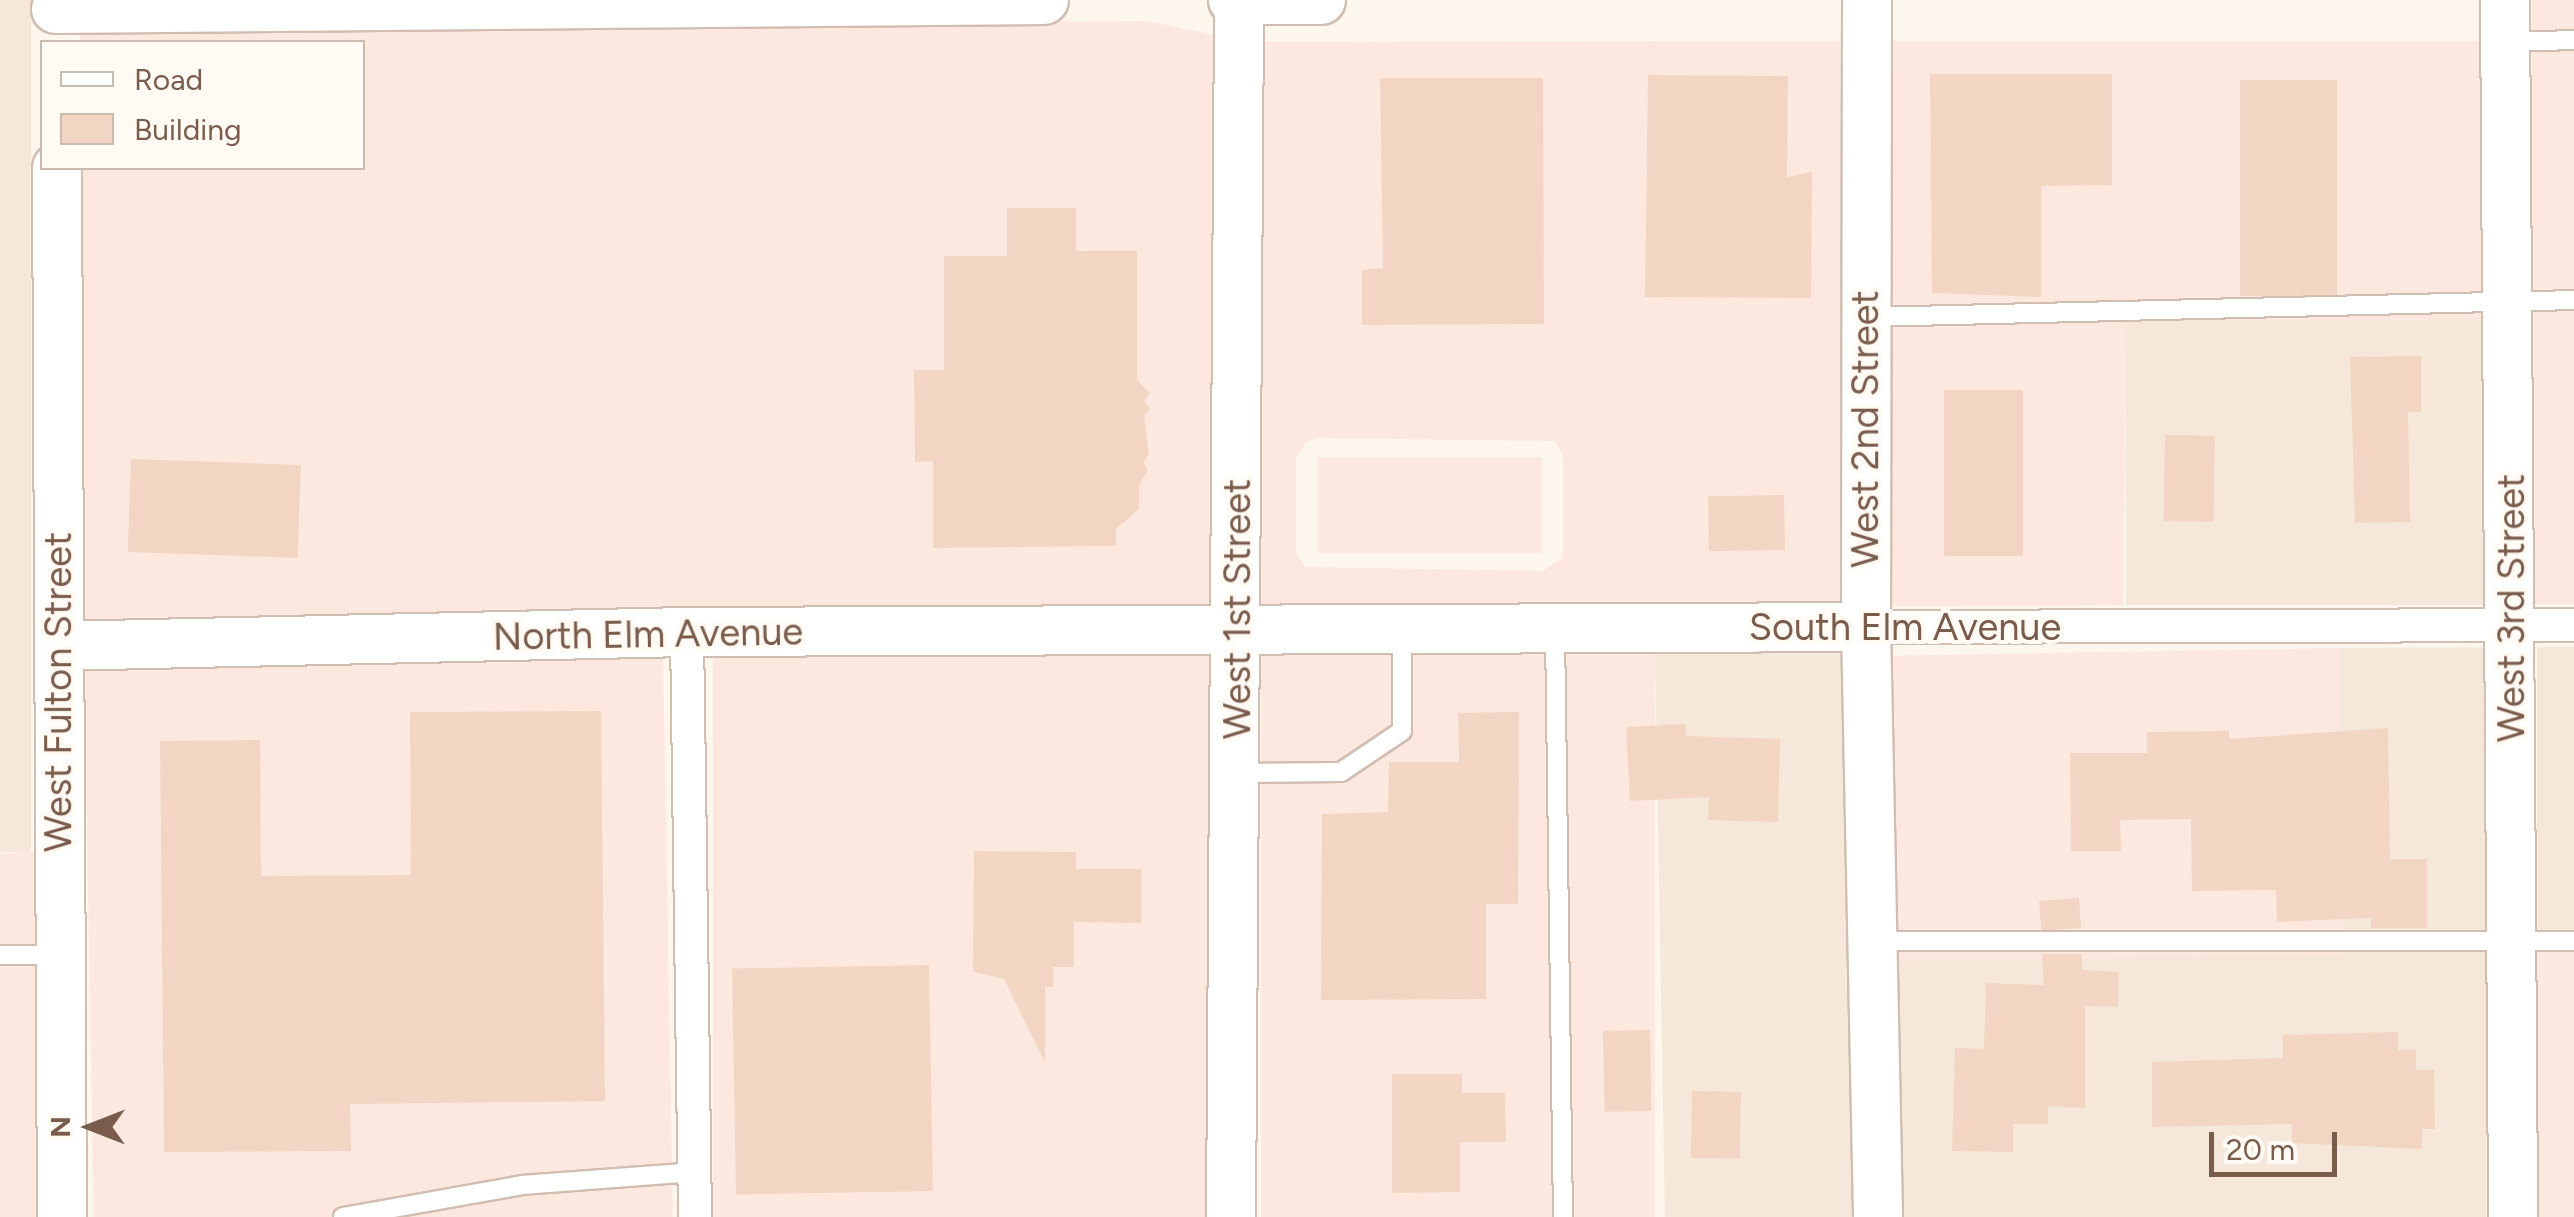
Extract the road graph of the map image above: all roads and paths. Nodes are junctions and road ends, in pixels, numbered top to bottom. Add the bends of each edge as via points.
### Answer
1 (1044, 0) edge
2 (1236, 0) edge
3 (1322, 0) edge
4 (1867, 0) edge
5 (56, 17) edge
6 (2506, 21) edge
7 (2574, 40) edge
8 (57, 170) edge
9 (2509, 300) junction
10 (2574, 300) edge
11 (1866, 318) junction
12 (2574, 625) edge
13 (2512, 626) junction
14 (1866, 627) junction
15 (1555, 631) junction
16 (687, 632) junction
17 (1402, 632) junction
18 (1237, 634) junction
19 (59, 646) junction
20 (1238, 773) junction
21 (1872, 941) junction
22 (2512, 942) junction
23 (2574, 942) edge
24 (0, 954) edge
25 (61, 955) junction
26 (694, 1172) junction
27 (62, 1217) edge
28 (342, 1217) edge
29 (695, 1217) edge
30 (1231, 1217) edge
31 (1563, 1217) edge
32 (1878, 1217) edge
33 (2513, 1217) edge

1 - 5 street
2 - 3 street
2 - 18 street, West 1st Street
4 - 11 street, West 2nd Street
6 - 7 lane
6 - 9 street, West 3rd Street
8 - 19 street, West Fulton Street
9 - 10 lane
9 - 11 lane
9 - 13 street, West 3rd Street
11 - 14 street, West 2nd Street
12 - 13 street, South Elm Avenue
13 - 14 street, South Elm Avenue
13 - 22 street, West 3rd Street
14 - 15 street, South Elm Avenue
14 - 21 street, West 2nd Street
15 - 17 street, South Elm Avenue
15 - 31 lane
16 - 18 street, North Elm Avenue
16 - 19 street, North Elm Avenue
16 - 26 street
17 - 18 street, South Elm Avenue
17 - 20 lane via 1402,731 1341,772
18 - 20 street, West 1st Street
19 - 25 street, West Fulton Street
20 - 30 street, West 1st Street
21 - 22 lane
21 - 32 street, West 2nd Street
22 - 23 lane
22 - 33 street, West 3rd Street
24 - 25 lane
25 - 27 street, West Fulton Street
26 - 28 lane via 539,1182
26 - 29 street

